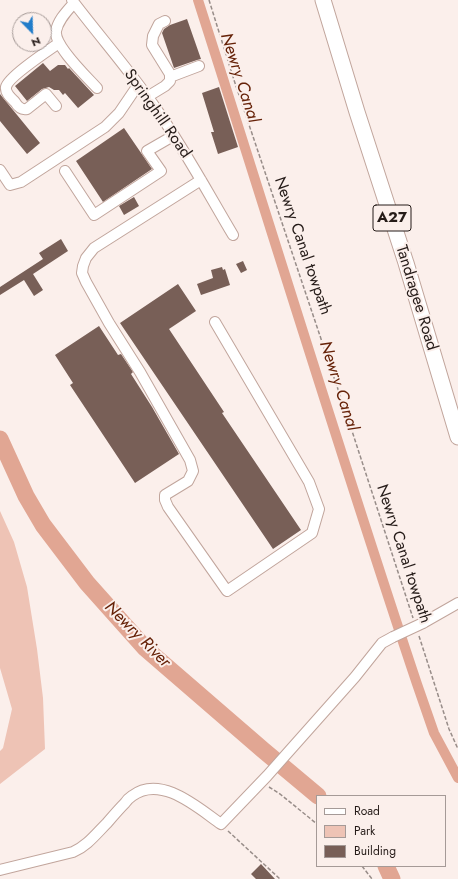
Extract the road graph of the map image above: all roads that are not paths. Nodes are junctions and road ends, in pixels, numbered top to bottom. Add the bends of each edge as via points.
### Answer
1 (323, 0) edge
2 (72, 1) edge
3 (165, 21) dead end
4 (59, 43) junction
5 (198, 66) dead end
6 (170, 77) junction
7 (138, 85) junction
8 (97, 88) dead end
9 (147, 97) junction
10 (56, 106) dead end
11 (173, 136) junction
12 (0, 170) edge
13 (65, 171) dead end
14 (201, 180) junction
15 (233, 235) dead end
16 (215, 322) dead end
17 (458, 437) edge
18 (458, 603) edge
19 (0, 870) edge

1 - 17 highway, Tandragee Road / A27
2 - 4 street via 58,26 56,33
2 - 7 street, Springhill Road
3 - 6 street via 159,24 152,45
4 - 8 street
4 - 10 street via 15,76 6,88 7,94 22,109 27,109 46,94
5 - 6 street
6 - 9 street via 165,86
7 - 9 street, Springhill Road
7 - 12 street via 120,113 105,127 21,182 10,185
9 - 11 street, Springhill Road
11 - 13 street via 147,151 161,171 94,215
11 - 14 street, Springhill Road
14 - 15 street, Springhill Road
14 - 16 street via 94,248 86,258 82,273 190,460 193,471 188,480 166,495 164,500 227,591 312,533 319,509 309,482
18 - 19 street, bridge via 382,643 355,677 221,824 178,795 152,788 132,796 79,850

